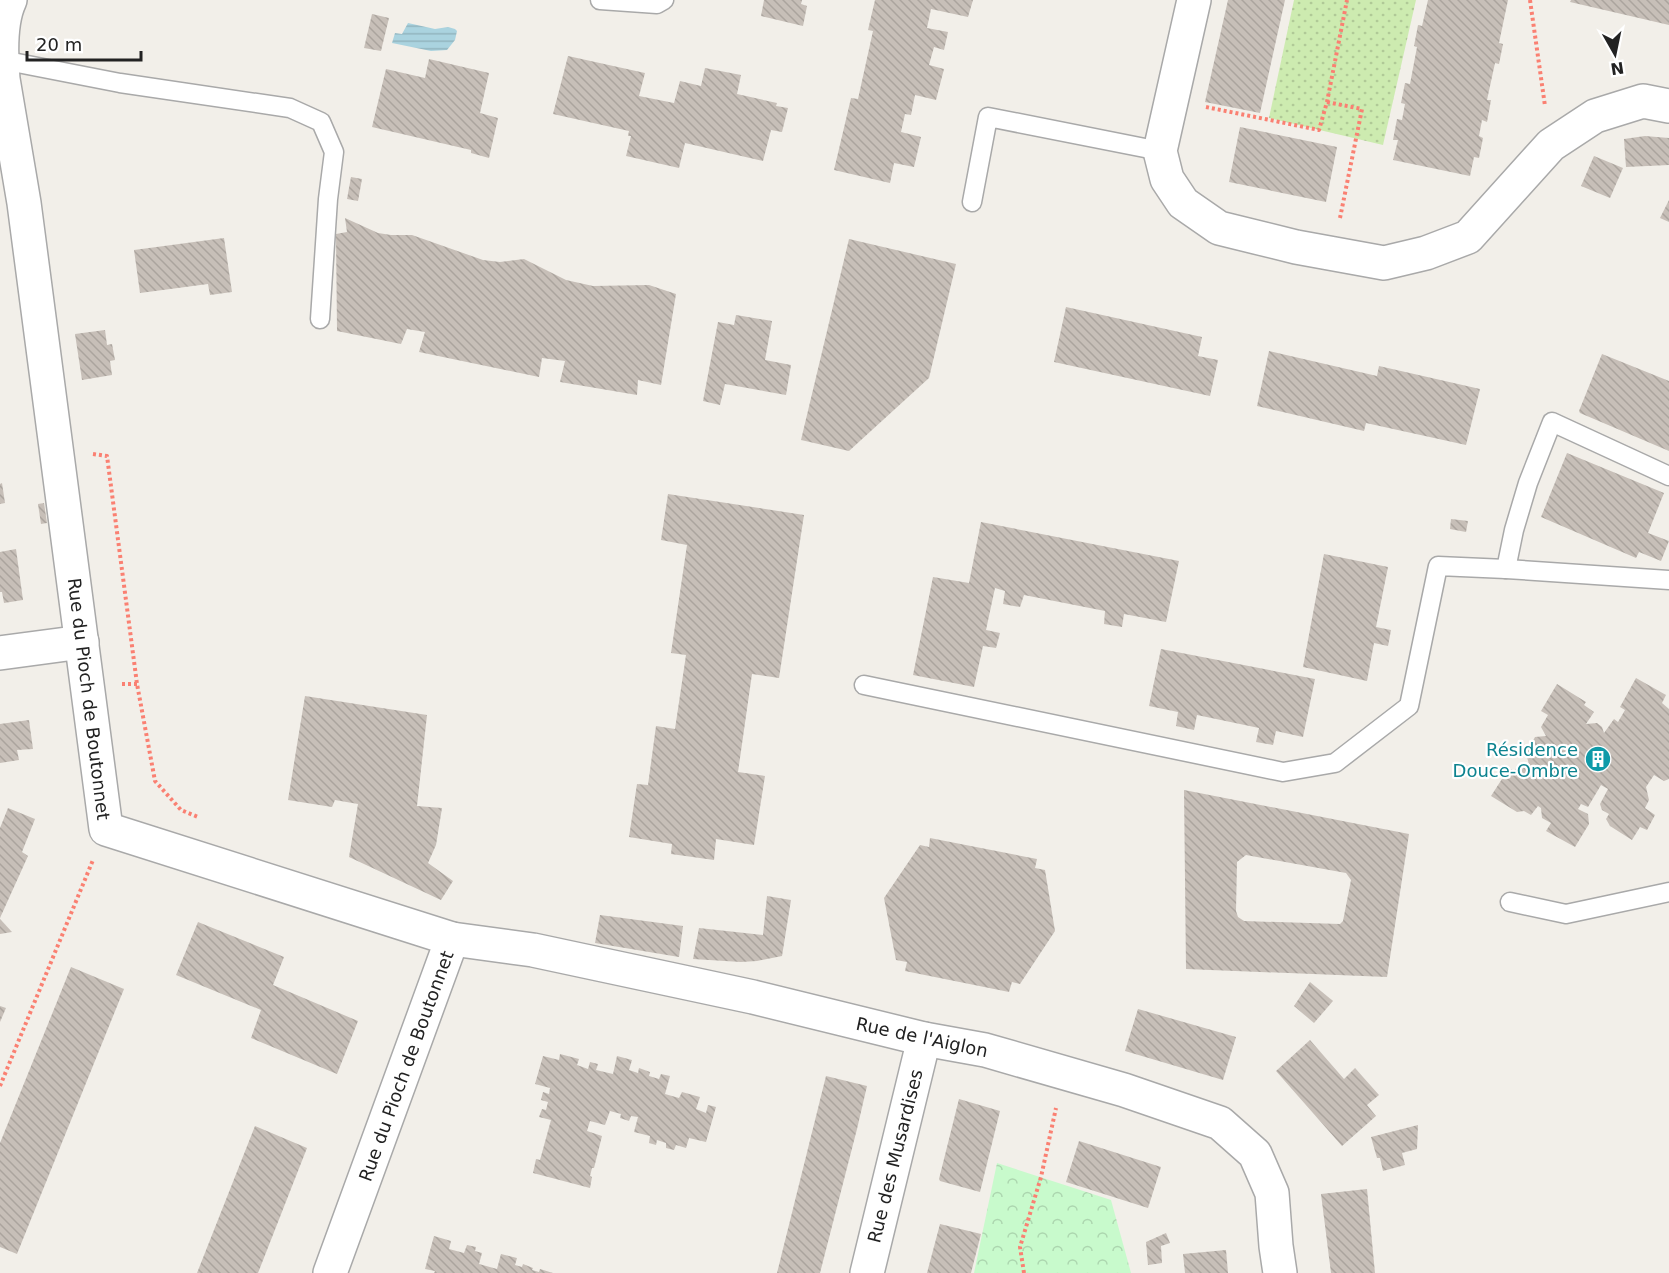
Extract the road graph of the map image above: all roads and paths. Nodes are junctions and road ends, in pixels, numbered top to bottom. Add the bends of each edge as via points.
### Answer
1 (10, 0) edge
2 (600, 0) edge
3 (664, 0) edge
4 (1194, 0) edge
5 (1347, 0) edge
6 (1530, 0) edge
7 (2, 60) junction
8 (1172, 100) junction
9 (1327, 102) junction
10 (1669, 106) edge
11 (1551, 145) junction
12 (1160, 151) junction
13 (972, 202) dead end
14 (1333, 254) junction
15 (320, 319) dead end
16 (91, 454) dead end
17 (1669, 477) edge
18 (1506, 569) junction
19 (1669, 580) edge
20 (82, 642) junction
21 (0, 654) edge
22 (864, 685) dead end
23 (203, 819) dead end
24 (106, 829) junction
25 (1669, 892) edge
26 (1510, 902) dead end
27 (452, 939) junction
28 (924, 1039) junction
29 (1063, 1072) junction
30 (0, 1086) edge
31 (330, 1273) edge
32 (867, 1273) edge
33 (1024, 1273) edge
34 (1280, 1273) edge

1 - 7 street, Rue du Pioch de Boutonnet via 5,11
2 - 3 lane via 657,4
4 - 8 street
5 - 9 path
6 - 11 path
7 - 15 lane via 120,83 290,108 321,122 334,152
7 - 20 street, Rue du Pioch de Boutonnet
8 - 9 path via 1319,130
8 - 12 street
9 - 14 path via 1362,109
10 - 11 street via 1643,101 1595,116
11 - 14 street via 1468,237 1384,263
12 - 13 lane via 988,117
12 - 14 street via 1167,179 1183,203 1219,228
16 - 23 path via 107,456 137,684 155,781 181,810
17 - 18 lane via 1552,422 1528,483
18 - 19 lane
18 - 22 lane via 1438,566 1409,706 1335,763 1283,772
20 - 21 street
20 - 24 street, Rue du Pioch de Boutonnet
24 - 27 street, Rue du Pioch de Boutonnet
24 - 30 path
25 - 26 lane via 1566,914
27 - 28 street, Rue de l'Aiglon via 533,950
27 - 31 street, Rue du Pioch de Boutonnet
28 - 29 street, Rue de l'Aiglon via 986,1050
28 - 32 street, Rue des Musardises
29 - 33 path via 1041,1177 1020,1247
29 - 34 street, Rue de l'Aiglon via 1220,1123 1255,1154 1272,1193

